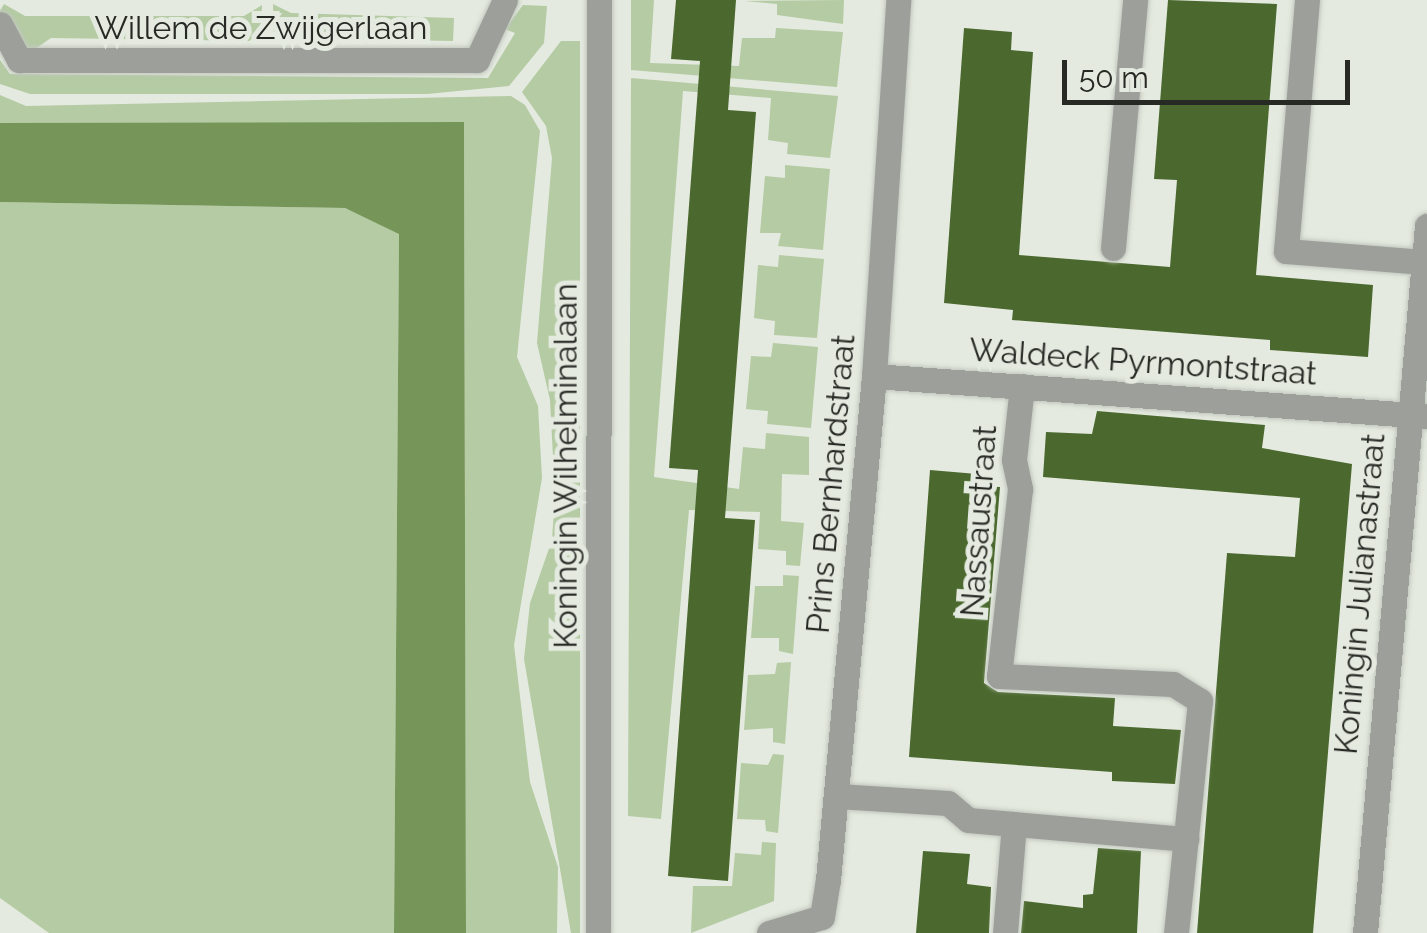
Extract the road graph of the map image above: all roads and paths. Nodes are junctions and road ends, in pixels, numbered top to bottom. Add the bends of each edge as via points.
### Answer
1 (505, 0) edge
2 (599, 0) edge
3 (898, 0) edge
4 (1136, 0) edge
5 (1307, 0) edge
6 (0, 24) edge
7 (1427, 226) edge
8 (1113, 248) dead end
9 (1425, 249) edge
10 (874, 376) junction
11 (1022, 386) junction
12 (1417, 415) edge
13 (838, 796) junction
14 (1014, 824) junction
15 (1186, 839) junction
16 (598, 933) edge
17 (769, 933) edge
18 (1005, 933) edge
19 (1176, 933) edge
20 (1365, 933) edge

1 - 6 street, Willem de Zwijgerlaan via 477,60 20,60
2 - 16 street, Koningin Wilhelminalaan
3 - 10 street, Prins Bernhardstraat
4 - 8 street
5 - 9 street via 1286,251
7 - 9 street, Koningin Julianastraat
9 - 12 street, Koningin Julianastraat
10 - 11 street, Waldeck Pyrmontstraat
10 - 13 street, Prins Bernhardstraat
11 - 12 street, Waldeck Pyrmontstraat
11 - 15 street, Nassaustraat via 1014,460 1020,490 999,676 1173,684 1200,701
12 - 20 street, Koningin Julianastraat
13 - 14 street via 948,803 968,820
13 - 17 street, Prins Bernhardstraat via 822,916
14 - 15 street
14 - 18 street
15 - 19 street, Nassaustraat

